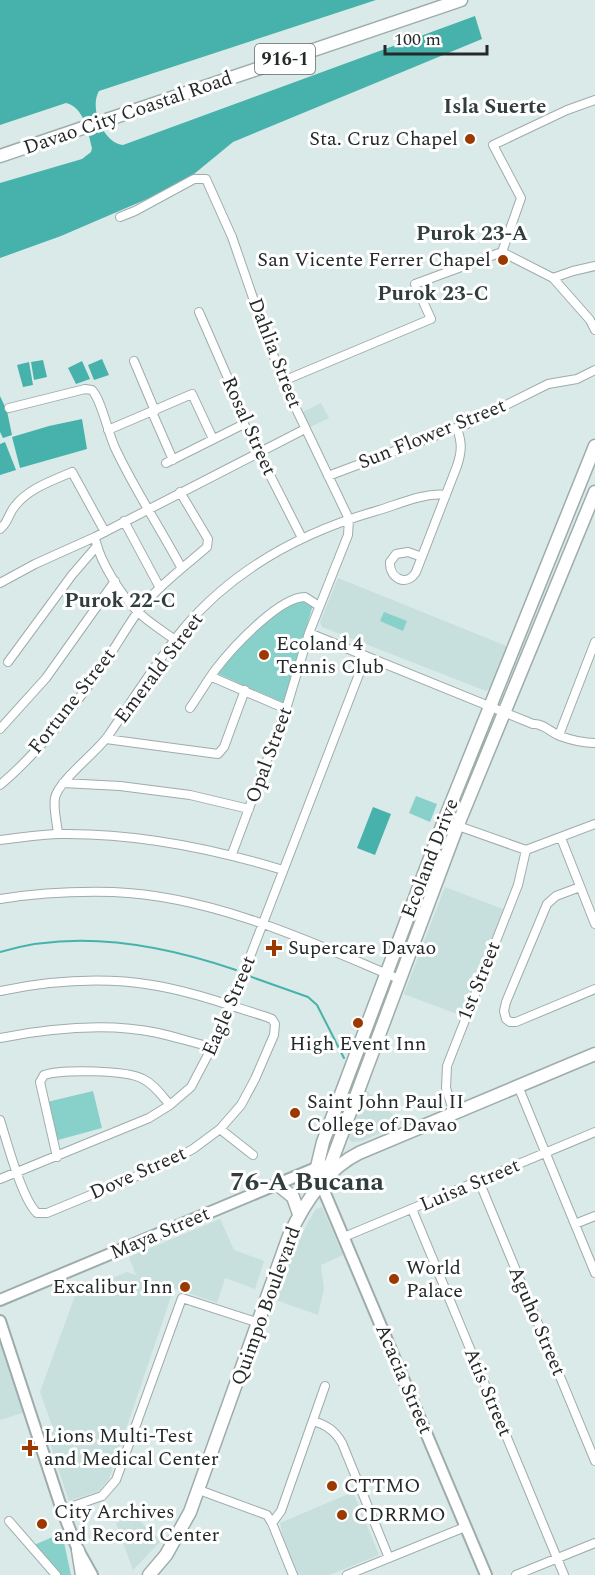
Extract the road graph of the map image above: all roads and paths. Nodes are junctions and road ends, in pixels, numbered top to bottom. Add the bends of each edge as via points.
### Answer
1 (461, 0) edge
2 (595, 100) edge
3 (0, 156) edge
4 (120, 216) dead end
5 (502, 252) junction
6 (595, 266) edge
7 (553, 278) junction
8 (198, 312) dead end
9 (595, 330) edge
10 (134, 361) dead end
11 (595, 370) edge
12 (284, 381) junction
13 (9, 408) dead end
14 (154, 412) junction
15 (244, 424) junction
16 (457, 428) junction
17 (305, 429) junction
18 (108, 430) junction
19 (213, 439) junction
20 (595, 446) edge
21 (258, 452) junction
22 (328, 476) junction
23 (180, 492) junction
24 (446, 495) junction
25 (594, 496) edge
26 (149, 508) junction
27 (349, 519) junction
28 (124, 521) junction
29 (0, 529) edge
30 (105, 532) junction
31 (302, 538) junction
32 (96, 541) junction
33 (422, 557) junction
34 (182, 567) junction
35 (115, 581) junction
36 (0, 583) edge
37 (159, 588) junction
38 (319, 606) junction
39 (138, 612) junction
40 (309, 633) junction
41 (175, 640) junction
42 (595, 642) edge
43 (366, 656) junction
44 (8, 662) dead end
45 (212, 677) junction
46 (245, 690) junction
47 (491, 706) junction
48 (190, 708) dead end
49 (286, 710) junction
50 (505, 712) junction
51 (0, 729) edge
52 (559, 735) junction
53 (106, 739) junction
54 (595, 743) edge
55 (63, 783) junction
56 (0, 785) edge
57 (249, 809) junction
58 (444, 821) junction
59 (595, 824) edge
60 (457, 826) junction
61 (58, 834) junction
62 (561, 838) junction
63 (0, 840) edge
64 (526, 850) junction
65 (232, 854) junction
66 (284, 870) junction
67 (580, 887) junction
68 (0, 899) edge
69 (262, 924) junction
70 (595, 924) edge
71 (386, 973) junction
72 (399, 979) junction
73 (595, 989) edge
74 (0, 992) edge
75 (231, 1006) junction
76 (0, 1038) edge
77 (212, 1047) junction
78 (595, 1054) edge
79 (518, 1086) junction
80 (170, 1106) junction
81 (454, 1113) junction
82 (0, 1120) edge
83 (220, 1129) junction
84 (595, 1132) edge
85 (545, 1153) junction
86 (253, 1155) dead end
87 (354, 1155) junction
88 (57, 1157) junction
89 (331, 1162) junction
90 (317, 1167) junction
91 (17, 1173) junction
92 (0, 1179) edge
93 (479, 1181) junction
94 (277, 1184) junction
95 (321, 1184) junction
96 (412, 1209) junction
97 (299, 1214) junction
98 (595, 1216) edge
99 (575, 1224) junction
100 (344, 1237) junction
101 (595, 1273) edge
102 (0, 1300) edge
103 (0, 1321) edge
104 (259, 1323) junction
105 (326, 1386) dead end
106 (313, 1421) junction
107 (595, 1461) edge
108 (199, 1490) junction
109 (62, 1510) junction
110 (9, 1521) dead end
111 (272, 1523) junction
112 (465, 1527) junction
113 (595, 1543) edge
114 (78, 1550) junction
115 (389, 1558) junction
116 (557, 1558) junction
117 (56, 1575) edge
118 (82, 1575) edge
119 (92, 1575) edge
120 (149, 1575) edge
121 (293, 1575) edge
122 (347, 1575) edge
123 (486, 1575) edge
124 (516, 1575) edge
125 (564, 1575) edge

1 - 3 main road, Davao City Coastal Road / 916-1
2 - 5 street via 493,145 521,198
4 - 12 street, Dahlia Street via 194,179 203,178 209,183
5 - 7 street
5 - 12 street via 415,284 431,319
6 - 7 street
7 - 9 street
8 - 15 street, Rosal Street
10 - 14 street
11 - 16 street, Sun Flower Street via 578,379 535,390
12 - 17 street, Dahlia Street
13 - 18 street via 89,388 95,393
14 - 18 street
14 - 19 street via 192,394
14 - 19 street via 169,461
15 - 19 street
15 - 21 street, Rosal Street
16 - 22 street, Sun Flower Street
16 - 24 street via 461,453
17 - 21 street
17 - 22 street, Dahlia Street
18 - 26 street
20 - 47 main road, Ecoland Drive
21 - 23 street
21 - 31 street, Rosal Street
22 - 27 street, Dahlia Street
23 - 26 street
23 - 34 street, Fortune Street via 208,539 204,549
24 - 27 street, Emerald Street via 429,496
24 - 33 street
25 - 50 main road, Ecoland Drive
26 - 28 street
26 - 34 street
27 - 31 street, Emerald Street
27 - 38 street, Opal Street via 348,535
28 - 30 street
28 - 37 street
29 - 30 street via 7,524 12,509 32,490 72,472
30 - 32 street
31 - 41 street, Emerald Street via 231,583
32 - 35 street
32 - 36 street via 35,564
32 - 44 street
33 - 33 street via 415,576 409,580 399,579 391,572 390,562 396,554
34 - 37 street, Fortune Street
35 - 39 street
35 - 51 street via 46,678
37 - 39 street, Fortune Street
38 - 40 street, Opal Street
38 - 45 street via 305,597 288,600 249,632
39 - 41 street
39 - 56 street, Fortune Street via 70,709
40 - 43 street
40 - 49 street, Opal Street
41 - 53 street, Emerald Street
42 - 52 street
43 - 47 street
43 - 66 street, Eagle Street
45 - 46 street
45 - 48 street
46 - 49 street
46 - 53 street via 218,754
47 - 50 street
47 - 58 main road, Ecoland Drive
49 - 57 street, Opal Street
50 - 52 street
50 - 60 main road, Ecoland Drive
52 - 54 street
53 - 55 street, Emerald Street
55 - 57 street via 190,795
55 - 61 street, Emerald Street via 54,800
57 - 65 street, Opal Street
58 - 60 street
58 - 71 main road, Ecoland Drive
59 - 62 street
60 - 64 street
60 - 72 main road, Ecoland Drive
61 - 63 street
61 - 65 street via 166,841
62 - 64 street
62 - 67 street
64 - 81 street, 1st Street via 518,885 451,1051 446,1088
65 - 66 street
66 - 69 street, Eagle Street
67 - 70 street
67 - 73 street via 547,904 506,1002 506,1019 516,1022
68 - 69 street via 114,892 160,897
69 - 71 street
69 - 75 street, Eagle Street
71 - 72 street
71 - 90 main road, Ecoland Drive
72 - 89 main road, Ecoland Drive
74 - 75 street via 32,984 122,982 153,985
75 - 77 street, Eagle Street
75 - 83 street, Dove Street via 272,1019 275,1029 241,1105
76 - 77 street via 111,1027 157,1033
77 - 80 street, Eagle Street via 191,1087
78 - 79 main road, Quimpo Boulevard
79 - 81 main road, Quimpo Boulevard
79 - 85 street
80 - 88 street, Eagle Street
80 - 88 street via 151,1084 133,1075 73,1071 44,1075 40,1083
81 - 87 main road, Quimpo Boulevard
82 - 91 street
83 - 86 street
83 - 91 street, Dove Street via 168,1163 47,1213 35,1212
84 - 85 street, Luisa Street
85 - 93 street, Luisa Street
85 - 99 street
87 - 89 street, Maya Street
87 - 95 main road, Quimpo Boulevard
88 - 91 street, Eagle Street
89 - 90 street, Maya Street
89 - 95 main road, Ecoland Drive
90 - 94 street, Maya Street
90 - 95 main road, Ecoland Drive
91 - 92 street, Eagle Street
93 - 96 street, Luisa Street
93 - 107 street, Aguho Street
94 - 97 main road via 293,1197
94 - 102 street, Maya Street
95 - 97 main road, Quimpo Boulevard
95 - 100 street, Acacia Street
96 - 100 street, Luisa Street
96 - 116 street, Atis Street
97 - 104 main road, Quimpo Boulevard
98 - 99 street
99 - 101 street
100 - 112 street, Acacia Street
103 - 109 street
104 - 108 main road, Quimpo Boulevard
104 - 109 street via 182,1298 116,1480 102,1496
105 - 106 street
106 - 111 street via 281,1511
106 - 115 street via 329,1427 342,1443
108 - 111 street via 260,1511
108 - 120 main road, Quimpo Boulevard via 176,1538
109 - 114 street
110 - 117 street
111 - 121 street
112 - 115 street
112 - 123 street, Acacia Street
113 - 116 street
114 - 118 main road
114 - 119 street
115 - 122 street
116 - 124 street
116 - 125 street, Atis Street

